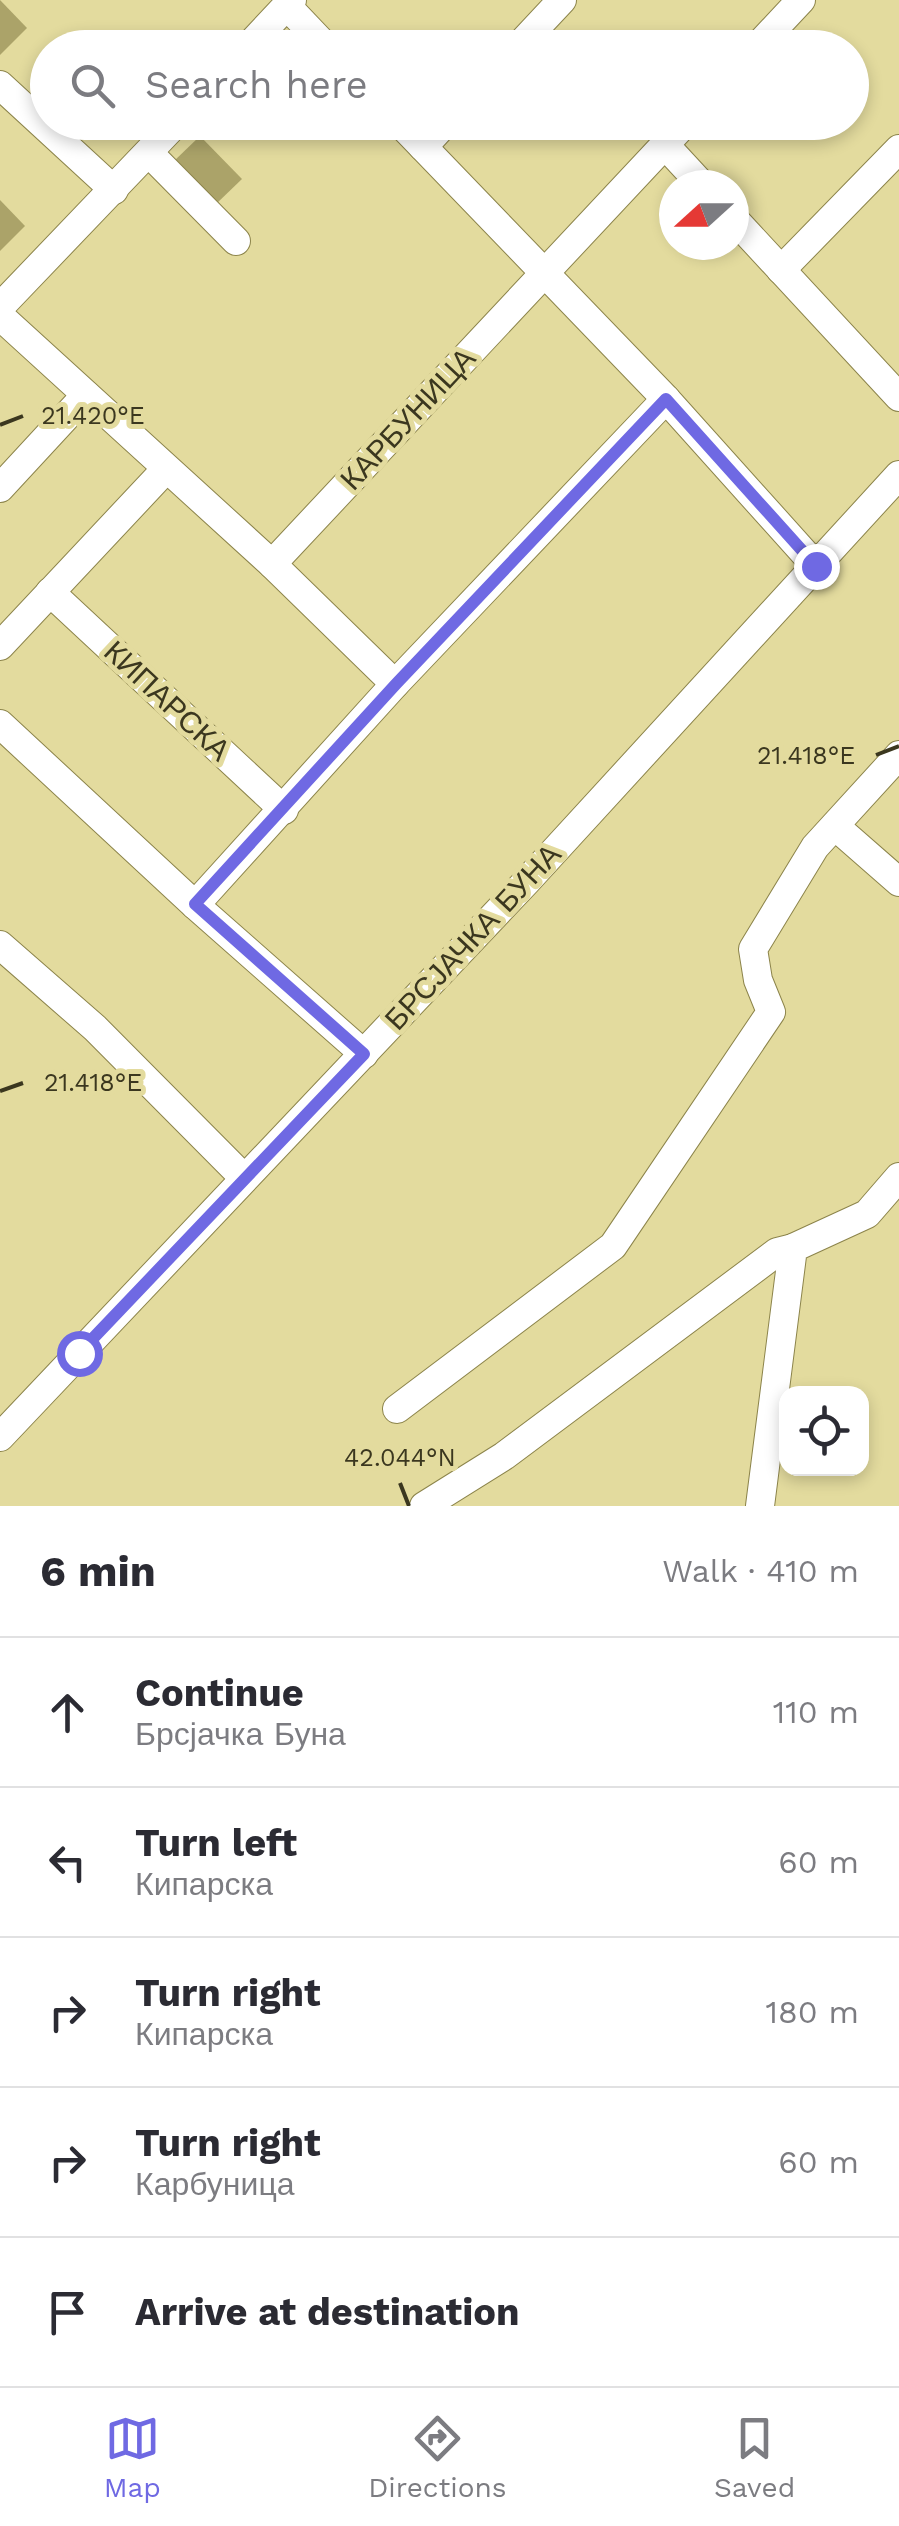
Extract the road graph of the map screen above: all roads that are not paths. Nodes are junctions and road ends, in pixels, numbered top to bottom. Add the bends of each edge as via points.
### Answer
1 (562, 0) edge
2 (801, 0) edge
3 (289, 3) edge
4 (264, 30) edge
5 (312, 30) edge
6 (534, 30) edge
7 (773, 30) edge
8 (0, 85) edge
9 (30, 113) edge
10 (60, 140) edge
11 (160, 140) edge
12 (416, 140) edge
13 (429, 140) edge
14 (670, 140) edge
15 (665, 145) junction
16 (423, 147) junction
17 (899, 149) edge
18 (148, 153) junction
19 (688, 170) edge
20 (114, 190) junction
21 (749, 235) edge
22 (236, 241) dead end
23 (781, 270) junction
24 (543, 274) junction
25 (0, 307) edge
26 (0, 316) edge
27 (86, 395) junction
28 (899, 398) edge
29 (666, 399) junction
30 (166, 469) junction
31 (899, 475) edge
32 (0, 488) edge
33 (272, 564) junction
34 (816, 566) junction
35 (50, 592) junction
36 (0, 646) edge
37 (396, 684) junction
38 (0, 724) edge
39 (899, 754) edge
40 (284, 810) junction
41 (835, 826) junction
42 (899, 882) edge
43 (195, 904) junction
44 (0, 944) edge
45 (364, 1054) junction
46 (899, 1177) edge
47 (244, 1178) junction
48 (793, 1248) junction
49 (397, 1409) dead end
50 (0, 1437) edge
51 (424, 1506) edge
52 (760, 1506) edge

1 - 6 street
2 - 7 street
3 - 4 street
3 - 5 street
8 - 9 street
10 - 20 street
11 - 18 street
12 - 16 street
13 - 16 street
14 - 15 street, КАРБУНИЦА
15 - 19 street
15 - 24 street, КАРБУНИЦА
16 - 24 street
17 - 23 street
18 - 20 street
18 - 22 street
20 - 25 street
21 - 23 street
23 - 28 street
24 - 29 street
24 - 33 street, КАРБУНИЦА
26 - 27 street
27 - 30 street
27 - 32 street
29 - 34 street
29 - 37 street
30 - 33 street
30 - 35 street
31 - 34 street, БРСЈАЧКА БУНА
33 - 37 street
34 - 45 street, БРСЈАЧКА БУНА
35 - 36 street
35 - 40 street, КИПАРСКА
37 - 40 street
38 - 43 street
39 - 41 street
40 - 43 street
41 - 42 street
41 - 49 street via 753,949 771,1012 613,1246
43 - 45 street
44 - 47 street via 95,1028
45 - 47 street, БРСЈАЧКА БУНА
46 - 48 street via 867,1214
47 - 50 street, БРСЈАЧКА БУНА
48 - 51 street via 777,1252 504,1456
48 - 52 street

